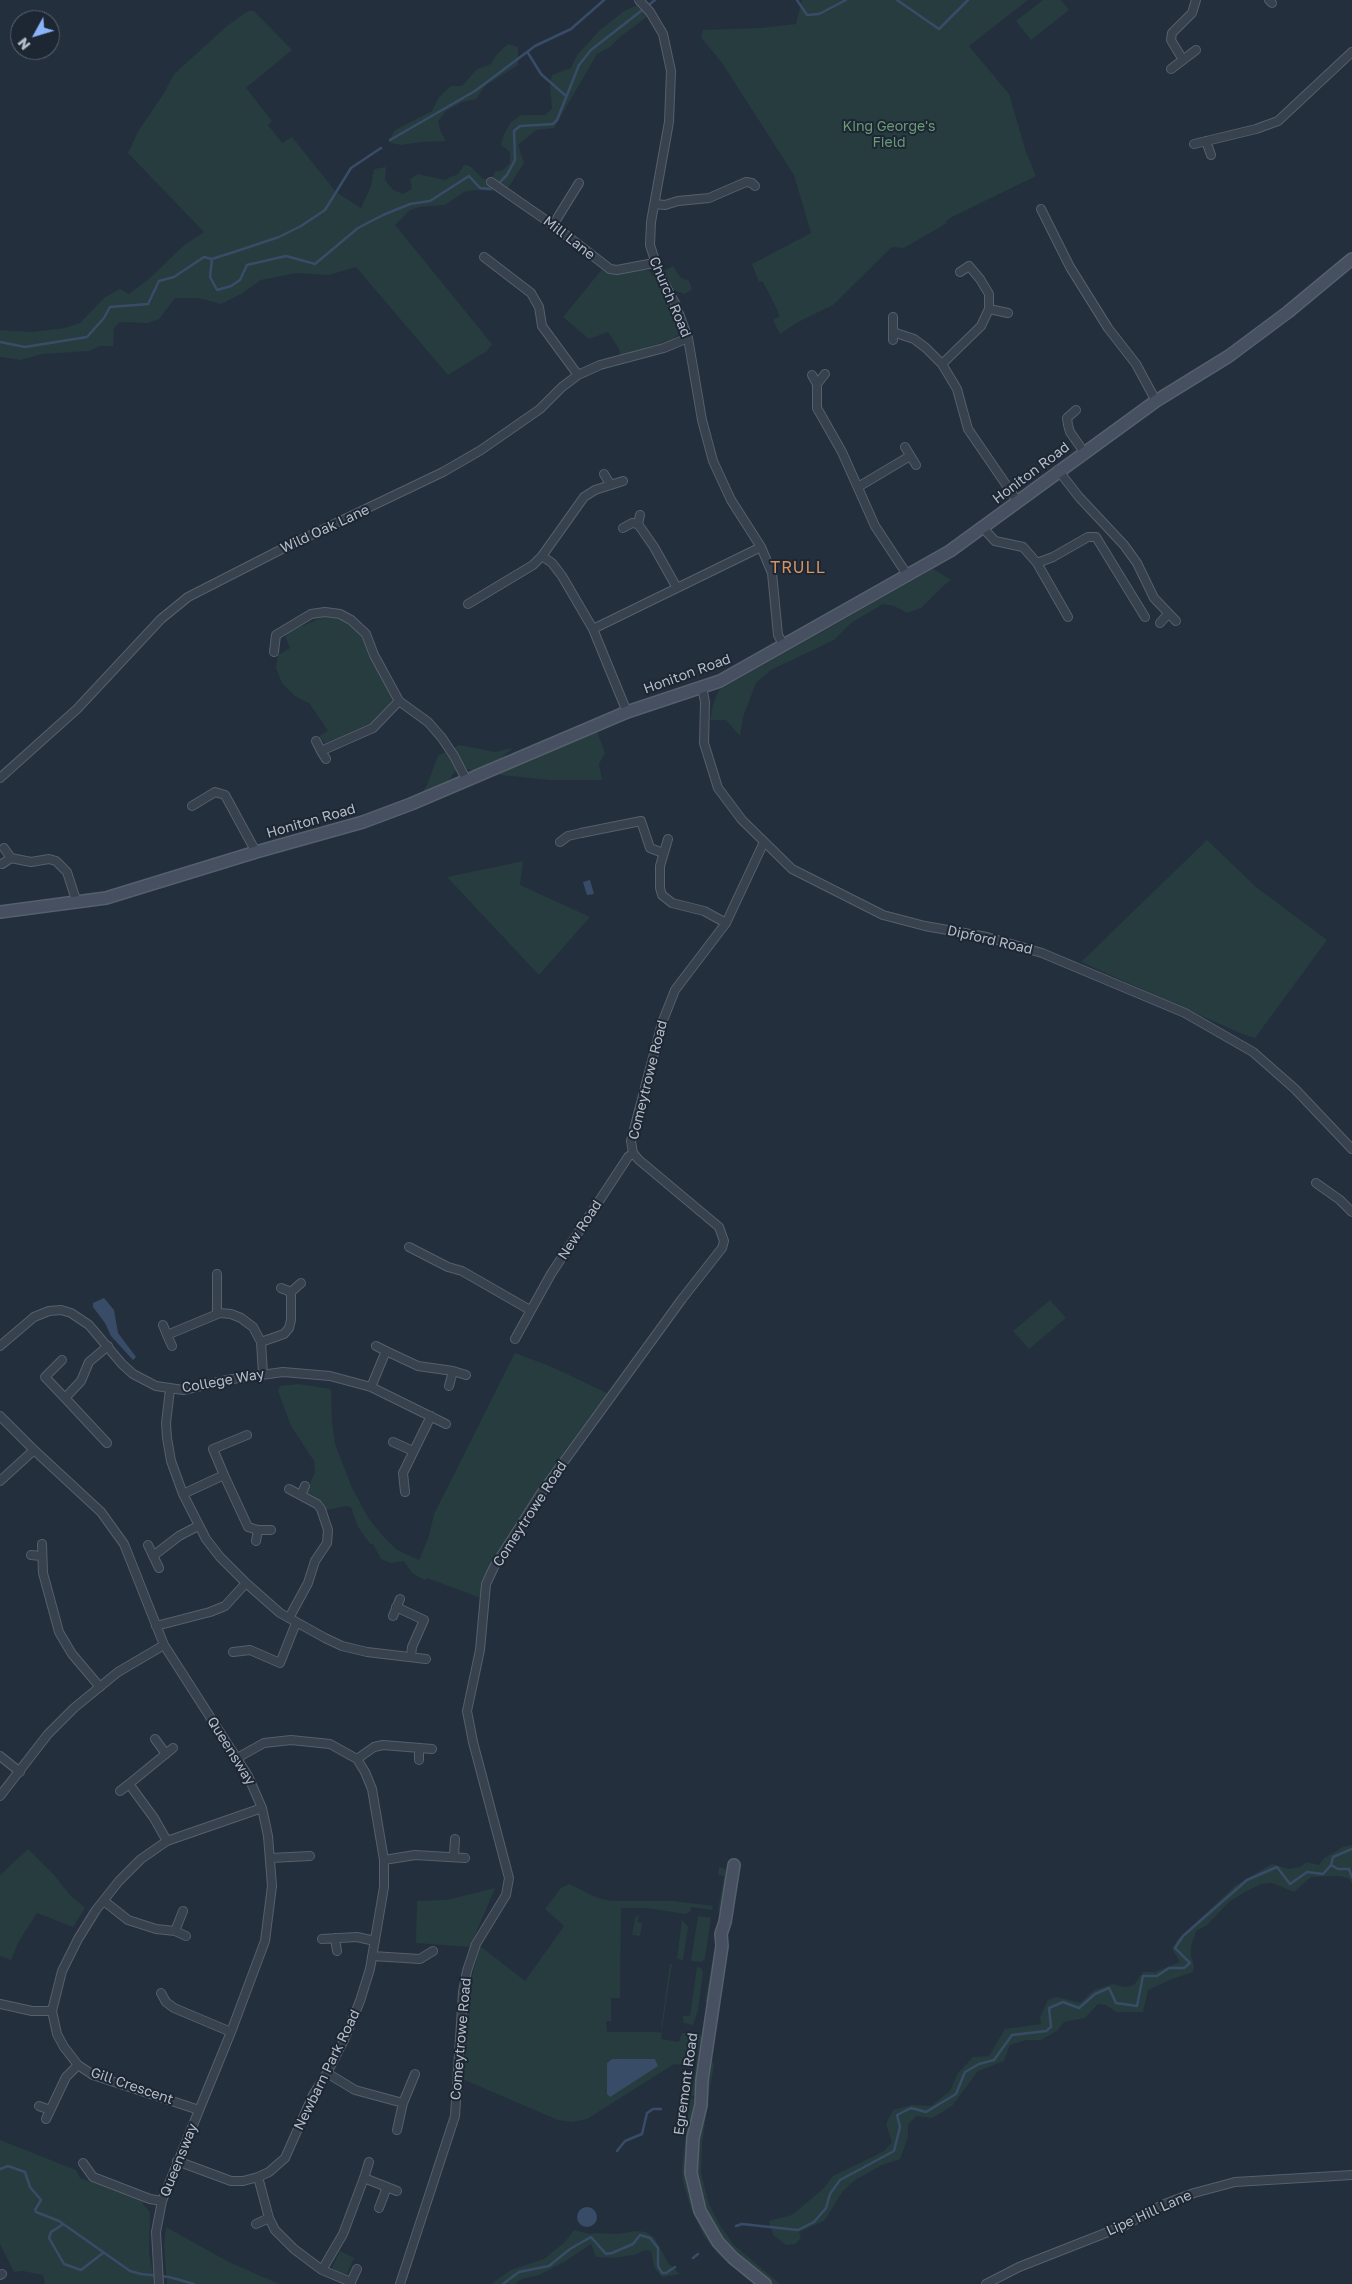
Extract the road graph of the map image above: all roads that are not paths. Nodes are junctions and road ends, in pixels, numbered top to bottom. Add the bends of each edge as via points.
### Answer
1 (1196, 0) edge
2 (641, 1) edge
3 (1196, 50) dead end
4 (1352, 52) edge
5 (1183, 60) junction
6 (1171, 69) dead end
7 (1206, 141) junction
8 (1194, 144) dead end
9 (1211, 155) dead end
10 (491, 182) dead end
11 (579, 183) dead end
12 (755, 186) dead end
13 (655, 204) junction
14 (1041, 210) dead end
15 (553, 225) junction
16 (484, 257) dead end
17 (1352, 259) edge
18 (977, 260) dead end
19 (654, 262) junction
20 (969, 266) junction
21 (960, 272) dead end
22 (989, 309) junction
23 (1008, 313) dead end
24 (893, 317) dead end
25 (893, 332) junction
26 (688, 338) junction
27 (893, 340) dead end
28 (942, 364) junction
29 (825, 374) dead end
30 (578, 375) junction
31 (812, 375) dead end
32 (817, 384) junction
33 (1156, 400) junction
34 (1064, 409) dead end
35 (905, 447) dead end
36 (1084, 452) junction
37 (910, 456) junction
38 (916, 465) dead end
39 (1058, 470) junction
40 (604, 474) dead end
41 (622, 480) dead end
42 (610, 484) junction
43 (858, 488) junction
44 (1018, 502) junction
45 (640, 515) dead end
46 (638, 524) junction
47 (622, 528) dead end
48 (983, 528) junction
49 (761, 547) junction
50 (542, 556) junction
51 (1038, 562) junction
52 (908, 576) junction
53 (677, 588) junction
54 (471, 599) dead end
55 (1168, 614) junction
56 (1068, 617) dead end
57 (1145, 617) dead end
58 (1176, 621) dead end
59 (1160, 623) dead end
60 (593, 629) junction
61 (783, 644) junction
62 (274, 652) dead end
63 (702, 687) junction
64 (399, 701) junction
65 (628, 712) junction
66 (316, 741) dead end
67 (321, 751) junction
68 (326, 760) dead end
69 (0, 778) edge
70 (466, 779) junction
71 (192, 806) dead end
72 (668, 839) dead end
73 (560, 842) dead end
74 (764, 842) junction
75 (4, 848) dead end
76 (256, 852) junction
77 (663, 853) junction
78 (11, 858) junction
79 (2, 864) dead end
80 (77, 903) junction
81 (0, 912) edge
82 (726, 923) junction
83 (1352, 1149) edge
84 (633, 1153) junction
85 (1316, 1183) dead end
86 (1352, 1212) edge
87 (409, 1246) dead end
88 (217, 1274) dead end
89 (301, 1283) dead end
90 (281, 1288) dead end
91 (291, 1292) junction
92 (530, 1310) junction
93 (217, 1314) junction
94 (162, 1325) dead end
95 (167, 1335) junction
96 (514, 1339) dead end
97 (261, 1342) junction
98 (0, 1346) edge
99 (108, 1346) junction
100 (172, 1346) dead end
101 (376, 1346) dead end
102 (386, 1351) junction
103 (62, 1360) dead end
104 (453, 1371) junction
105 (263, 1374) junction
106 (466, 1375) dead end
107 (44, 1377) junction
108 (38, 1383) dead end
109 (449, 1386) dead end
110 (370, 1387) junction
111 (170, 1389) junction
112 (65, 1398) junction
113 (0, 1416) edge
114 (431, 1416) junction
115 (446, 1424) dead end
116 (247, 1434) dead end
117 (394, 1442) dead end
118 (106, 1443) dead end
119 (34, 1450) junction
120 (413, 1451) junction
121 (224, 1476) junction
122 (0, 1481) edge
123 (305, 1486) dead end
124 (289, 1489) dead end
125 (405, 1492) dead end
126 (183, 1494) junction
127 (301, 1495) junction
128 (198, 1526) junction
129 (258, 1530) junction
130 (271, 1530) dead end
131 (256, 1541) dead end
132 (42, 1544) dead end
133 (148, 1545) dead end
134 (324, 1549) junction
135 (31, 1555) dead end
136 (331, 1555) dead end
137 (41, 1556) junction
138 (153, 1556) junction
139 (159, 1568) dead end
140 (246, 1583) junction
141 (400, 1599) dead end
142 (396, 1607) junction
143 (393, 1616) dead end
144 (288, 1618) junction
145 (424, 1620) junction
146 (296, 1622) junction
147 (433, 1624) dead end
148 (156, 1626) junction
149 (164, 1645) junction
150 (233, 1652) dead end
151 (411, 1657) junction
152 (426, 1659) dead end
153 (280, 1663) junction
154 (288, 1667) dead end
155 (100, 1687) junction
156 (155, 1739) dead end
157 (173, 1748) dead end
158 (420, 1748) junction
159 (432, 1749) dead end
160 (166, 1754) junction
161 (0, 1756) edge
162 (237, 1758) junction
163 (357, 1759) junction
164 (419, 1760) dead end
165 (20, 1772) junction
166 (129, 1784) junction
167 (120, 1791) dead end
168 (0, 1796) edge
169 (262, 1808) junction
170 (455, 1839) dead end
171 (167, 1841) junction
172 (310, 1856) dead end
173 (454, 1856) junction
174 (271, 1858) junction
175 (465, 1858) dead end
176 (384, 1860) junction
177 (734, 1864) dead end
178 (104, 1900) junction
179 (183, 1910) dead end
180 (175, 1931) junction
181 (186, 1936) dead end
182 (335, 1938) junction
183 (322, 1939) dead end
184 (375, 1941) junction
185 (337, 1951) dead end
186 (433, 1952) dead end
187 (372, 1956) junction
188 (161, 1993) dead end
189 (0, 2004) edge
190 (52, 2011) junction
191 (231, 2032) junction
192 (78, 2065) junction
193 (327, 2073) junction
194 (415, 2074) dead end
195 (403, 2103) junction
196 (39, 2106) dead end
197 (50, 2110) junction
198 (199, 2110) junction
199 (46, 2120) dead end
200 (397, 2130) dead end
201 (177, 2162) junction
202 (369, 2162) dead end
203 (83, 2163) dead end
204 (1352, 2175) edge
205 (258, 2177) junction
206 (364, 2178) junction
207 (387, 2187) junction
208 (397, 2191) dead end
209 (162, 2201) junction
210 (379, 2208) dead end
211 (269, 2218) junction
212 (256, 2224) dead end
213 (322, 2270) junction
214 (357, 2270) dead end
215 (351, 2283) edge
216 (159, 2284) edge
217 (400, 2284) edge
218 (766, 2284) edge
219 (986, 2284) edge

1 - 5 street via 1192,12 1172,34 1171,40
2 - 13 street, Church Road via 663,34 671,71 668,122
3 - 5 street
4 - 7 street via 1278,121
5 - 6 street
7 - 8 street
7 - 9 street
10 - 15 street, Mill Lane
11 - 15 street
12 - 13 street via 746,182 709,198
13 - 19 street, Church Road via 650,245
14 - 33 street via 1074,274 1108,328 1136,364
15 - 19 street, Mill Lane via 610,269
16 - 30 street via 531,293 539,307 542,326
17 - 33 street, Honiton Road via 1230,356
18 - 20 street
19 - 26 street, Church Road
20 - 21 street
20 - 22 street via 989,294
22 - 23 street
22 - 28 street via 980,326
24 - 25 street
25 - 27 street
25 - 28 street via 914,340
26 - 30 street, Wild Oak Lane
26 - 49 street, Church Road via 702,420 713,461 731,500
28 - 44 street via 957,389 972,435
29 - 32 street
30 - 69 street, Wild Oak Lane via 540,409 443,472 188,597 161,619 77,709
31 - 32 street
32 - 43 street via 817,408
33 - 36 street, Honiton Road
34 - 36 street via 1073,412 1068,418 1070,432
35 - 37 street
36 - 39 street, Honiton Road
37 - 38 street
37 - 43 street
39 - 44 street, Honiton Road
39 - 55 street via 1124,545 1154,598
40 - 42 street
41 - 42 street
42 - 50 street via 584,497
43 - 52 street via 875,526
44 - 48 street, Honiton Road
45 - 46 street
46 - 47 street via 632,522
46 - 53 street
48 - 51 street via 995,541 1023,547
48 - 52 street, Honiton Road
49 - 53 street
49 - 61 street, Church Road via 772,573 778,634
50 - 54 street via 533,566
50 - 60 street via 562,576
51 - 56 street
51 - 57 street via 1088,536 1096,537
52 - 61 street, Honiton Road
53 - 60 street
55 - 58 street
55 - 59 street
60 - 65 street
61 - 63 street, Honiton Road via 739,671
62 - 64 street via 276,635 287,627 311,614 340,614 366,634
63 - 65 street, Honiton Road
63 - 74 street, Dipford Road via 704,743 713,776 727,801
64 - 67 street via 373,728
64 - 70 street via 423,718 442,738
65 - 70 street, Honiton Road
66 - 67 street
67 - 68 street
70 - 76 street, Honiton Road via 363,822
71 - 76 street via 215,792 225,795
72 - 77 street
73 - 77 street via 568,836 640,817 650,848
74 - 82 street, Comeytrowe Road
74 - 83 street, Dipford Road via 792,869 883,916 987,937 1042,953 1185,1013 1253,1052 1296,1089
75 - 78 street
76 - 80 street, Honiton Road via 136,890
77 - 82 street via 660,866 662,896 672,903 704,911
78 - 79 street
78 - 80 street via 31,862 56,861 66,872
80 - 81 street, Honiton Road
82 - 84 street, Comeytrowe Road via 675,990 662,1022 632,1132
84 - 92 street, New Road
84 - 217 street, Comeytrowe Road via 710,1218 719,1227 724,1241 718,1256 682,1299 541,1493 486,1584 480,1650 467,1710 509,1878 506,1896 476,1944 467,1971 455,2116
85 - 86 street
87 - 92 street
88 - 93 street
89 - 91 street
90 - 91 street
91 - 97 street via 289,1328 284,1334
92 - 96 street, New Road
93 - 95 street
93 - 97 street via 231,1314 247,1322
94 - 95 street
95 - 100 street
97 - 105 street
98 - 99 street, College Way via 34,1317 61,1310 81,1319
99 - 111 street, College Way via 133,1374
99 - 112 street via 89,1362 80,1381
101 - 102 street
102 - 104 street via 418,1366
102 - 110 street
103 - 107 street
104 - 106 street
104 - 109 street
105 - 110 street, College Way via 330,1376
105 - 111 street, College Way via 183,1390
107 - 108 street
107 - 112 street
110 - 114 street, College Way
111 - 126 street via 167,1438
112 - 118 street
113 - 119 street, Queensway
114 - 115 street, College Way
114 - 120 street
116 - 121 street via 209,1451
117 - 120 street
119 - 122 street
119 - 148 street, Queensway via 96,1507 115,1530 131,1558
120 - 125 street via 398,1478
121 - 126 street
121 - 129 street via 248,1526
123 - 127 street
124 - 127 street
126 - 128 street
127 - 134 street via 322,1510 328,1530
128 - 138 street
128 - 140 street via 220,1557
129 - 130 street
129 - 131 street
132 - 137 street
133 - 138 street
134 - 136 street
134 - 144 street
135 - 137 street
137 - 155 street via 60,1632 72,1654
138 - 139 street
140 - 144 street
140 - 148 street via 225,1606
141 - 142 street
142 - 143 street
142 - 145 street
144 - 146 street
145 - 147 street
145 - 151 street
146 - 151 street via 342,1646
146 - 153 street
148 - 149 street, Queensway
149 - 155 street via 118,1672
149 - 162 street, Queensway
150 - 153 street via 250,1650
151 - 152 street
153 - 154 street
155 - 165 street via 48,1734
156 - 160 street
157 - 160 street
158 - 159 street
158 - 163 street via 383,1745 374,1747
158 - 164 street
160 - 166 street
161 - 165 street
162 - 163 street via 264,1743 290,1740 330,1744
162 - 169 street, Queensway
163 - 176 street, Newbarn Park Road via 372,1789
165 - 168 street
166 - 167 street
166 - 171 street
169 - 171 street, Gill Crescent
169 - 174 street, Queensway
170 - 173 street
171 - 178 street, Gill Crescent via 141,1859
172 - 174 street
173 - 175 street
173 - 176 street via 415,1855
174 - 191 street, Queensway via 272,1886 265,1941
176 - 184 street, Newbarn Park Road via 384,1887
177 - 218 street, Egremont Road via 721,1934 691,2173 700,2210 718,2242
178 - 180 street via 128,1920
178 - 190 street, Gill Crescent via 78,1939 62,1971
179 - 180 street
180 - 181 street
182 - 183 street
182 - 184 street via 357,1936
182 - 185 street
184 - 187 street, Newbarn Park Road
186 - 187 street via 420,1959
187 - 193 street, Newbarn Park Road via 360,2001
188 - 191 street via 174,2008
189 - 190 street via 32,2011
190 - 192 street, Gill Crescent via 57,2034
191 - 198 street, Queensway
192 - 197 street via 66,2077
192 - 198 street, Gill Crescent via 93,2075
193 - 195 street via 354,2090
193 - 205 street, Newbarn Park Road via 313,2095 285,2158
194 - 195 street
195 - 200 street
196 - 197 street
197 - 199 street
198 - 201 street, Queensway
201 - 205 street, Newbarn Park Road via 231,2181
201 - 209 street, Queensway
202 - 206 street
203 - 209 street via 93,2177
204 - 219 street, Lipe Hill Lane via 1236,2182 1194,2193
205 - 211 street
206 - 207 street
206 - 213 street via 343,2234
207 - 208 street
207 - 210 street
209 - 216 street, Queensway via 156,2232
211 - 212 street
211 - 213 street via 283,2239
213 - 215 street
214 - 215 street

